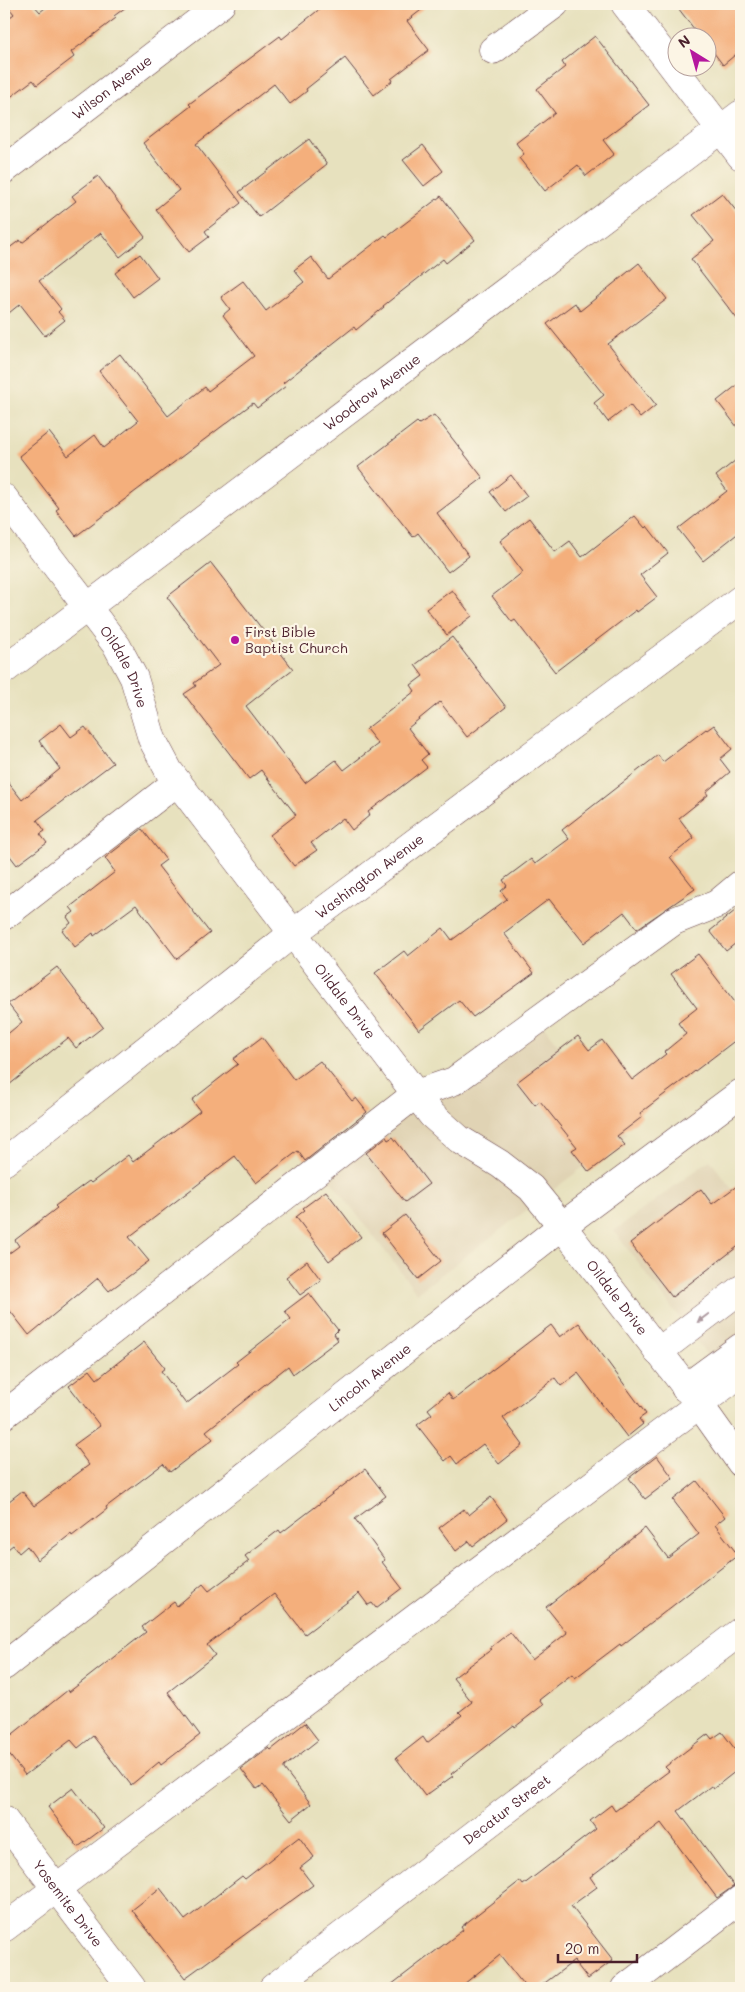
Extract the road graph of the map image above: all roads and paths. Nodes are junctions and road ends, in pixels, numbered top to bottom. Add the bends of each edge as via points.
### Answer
1 (221, 4) edge
2 (555, 4) edge
3 (625, 4) edge
4 (493, 50) dead end
5 (731, 122) edge
6 (741, 156) edge
7 (4, 170) edge
8 (4, 498) edge
9 (741, 599) edge
10 (87, 606) junction
11 (4, 670) edge
12 (177, 782) junction
13 (741, 884) edge
14 (4, 916) edge
15 (292, 934) junction
16 (741, 1093) edge
17 (416, 1094) junction
18 (4, 1162) edge
19 (562, 1226) junction
20 (741, 1289) edge
21 (741, 1347) edge
22 (658, 1352) junction
23 (741, 1373) edge
24 (692, 1396) junction
25 (4, 1415) edge
26 (741, 1463) edge
27 (741, 1632) edge
28 (4, 1666) edge
29 (4, 1820) edge
30 (55, 1888) junction
31 (741, 1899) edge
32 (4, 1928) edge
33 (132, 1988) edge
34 (273, 1988) edge
35 (625, 1988) edge

1 - 7 street, Wilson Avenue
2 - 4 street
3 - 5 street
5 - 6 street
5 - 10 street, Woodrow Avenue
8 - 10 street, Oildale Drive
9 - 15 street, Washington Avenue
10 - 11 street, Woodrow Avenue
10 - 12 street, Oildale Drive via 117,646 134,678 152,739
12 - 14 street
12 - 15 street, Oildale Drive
13 - 17 street via 717,904 674,920 454,1081
15 - 17 street, Oildale Drive
15 - 18 street, Washington Avenue
16 - 19 street, Lincoln Avenue
17 - 19 street, Oildale Drive via 459,1139 531,1188
17 - 25 street
19 - 22 street, Oildale Drive
19 - 28 street, Lincoln Avenue
20 -> 22 street
21 - 24 street
22 - 24 street, Oildale Drive
23 - 24 street
24 - 26 street, Oildale Drive
24 - 30 street
27 - 34 street, Decatur Street
29 - 30 street, Yosemite Drive
30 - 32 street
30 - 33 street, Yosemite Drive
31 - 35 street

